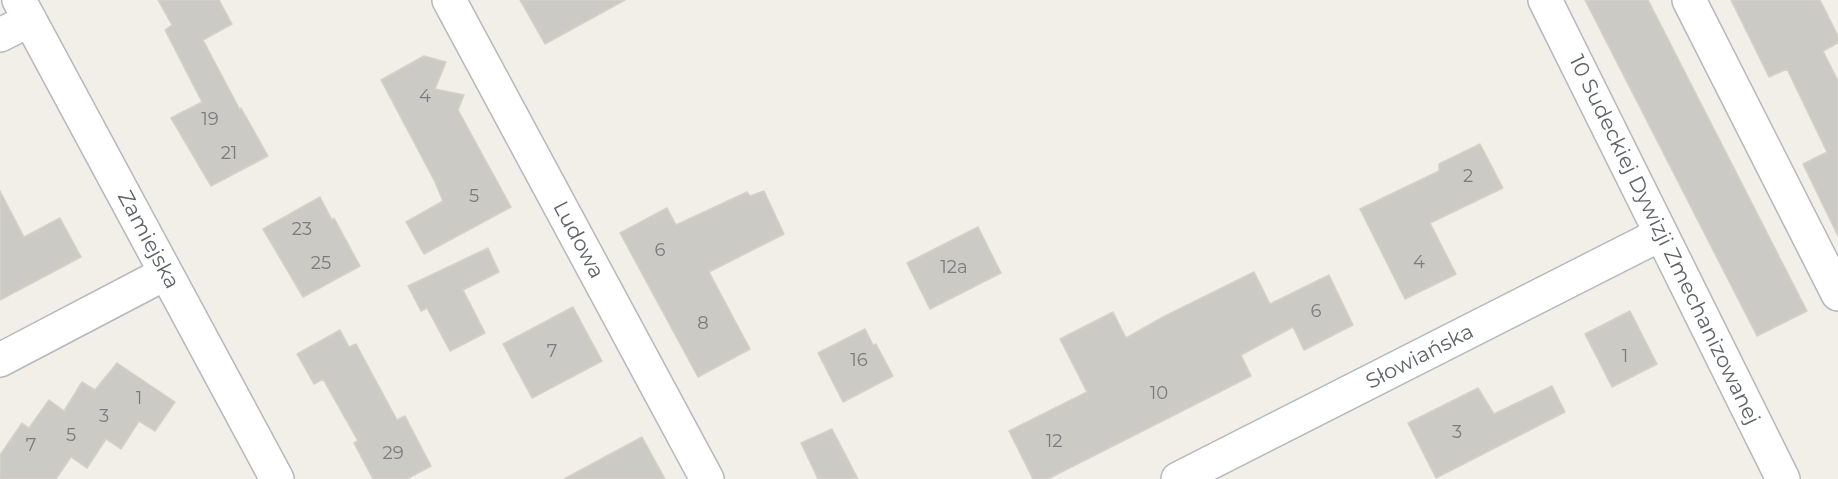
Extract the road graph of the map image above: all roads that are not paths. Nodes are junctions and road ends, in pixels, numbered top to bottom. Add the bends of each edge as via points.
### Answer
1 (449, 0) edge
2 (1545, 0) edge
3 (1689, 0) edge
4 (25, 10) edge
5 (0, 35) edge
6 (1661, 234) junction
7 (166, 273) junction
8 (1838, 294) edge
9 (0, 360) edge
10 (277, 479) edge
11 (706, 479) edge
12 (1178, 479) edge
13 (1783, 479) edge

1 - 11 street, Ludowa
2 - 6 street, 10 Sudeckiej Dywizji Zmechanizowanej
3 - 8 street
4 - 5 street
4 - 7 street, Zamiejska
6 - 12 street, Słowiańska
6 - 13 street, 10 Sudeckiej Dywizji Zmechanizowanej
7 - 9 street
7 - 10 street, Zamiejska

